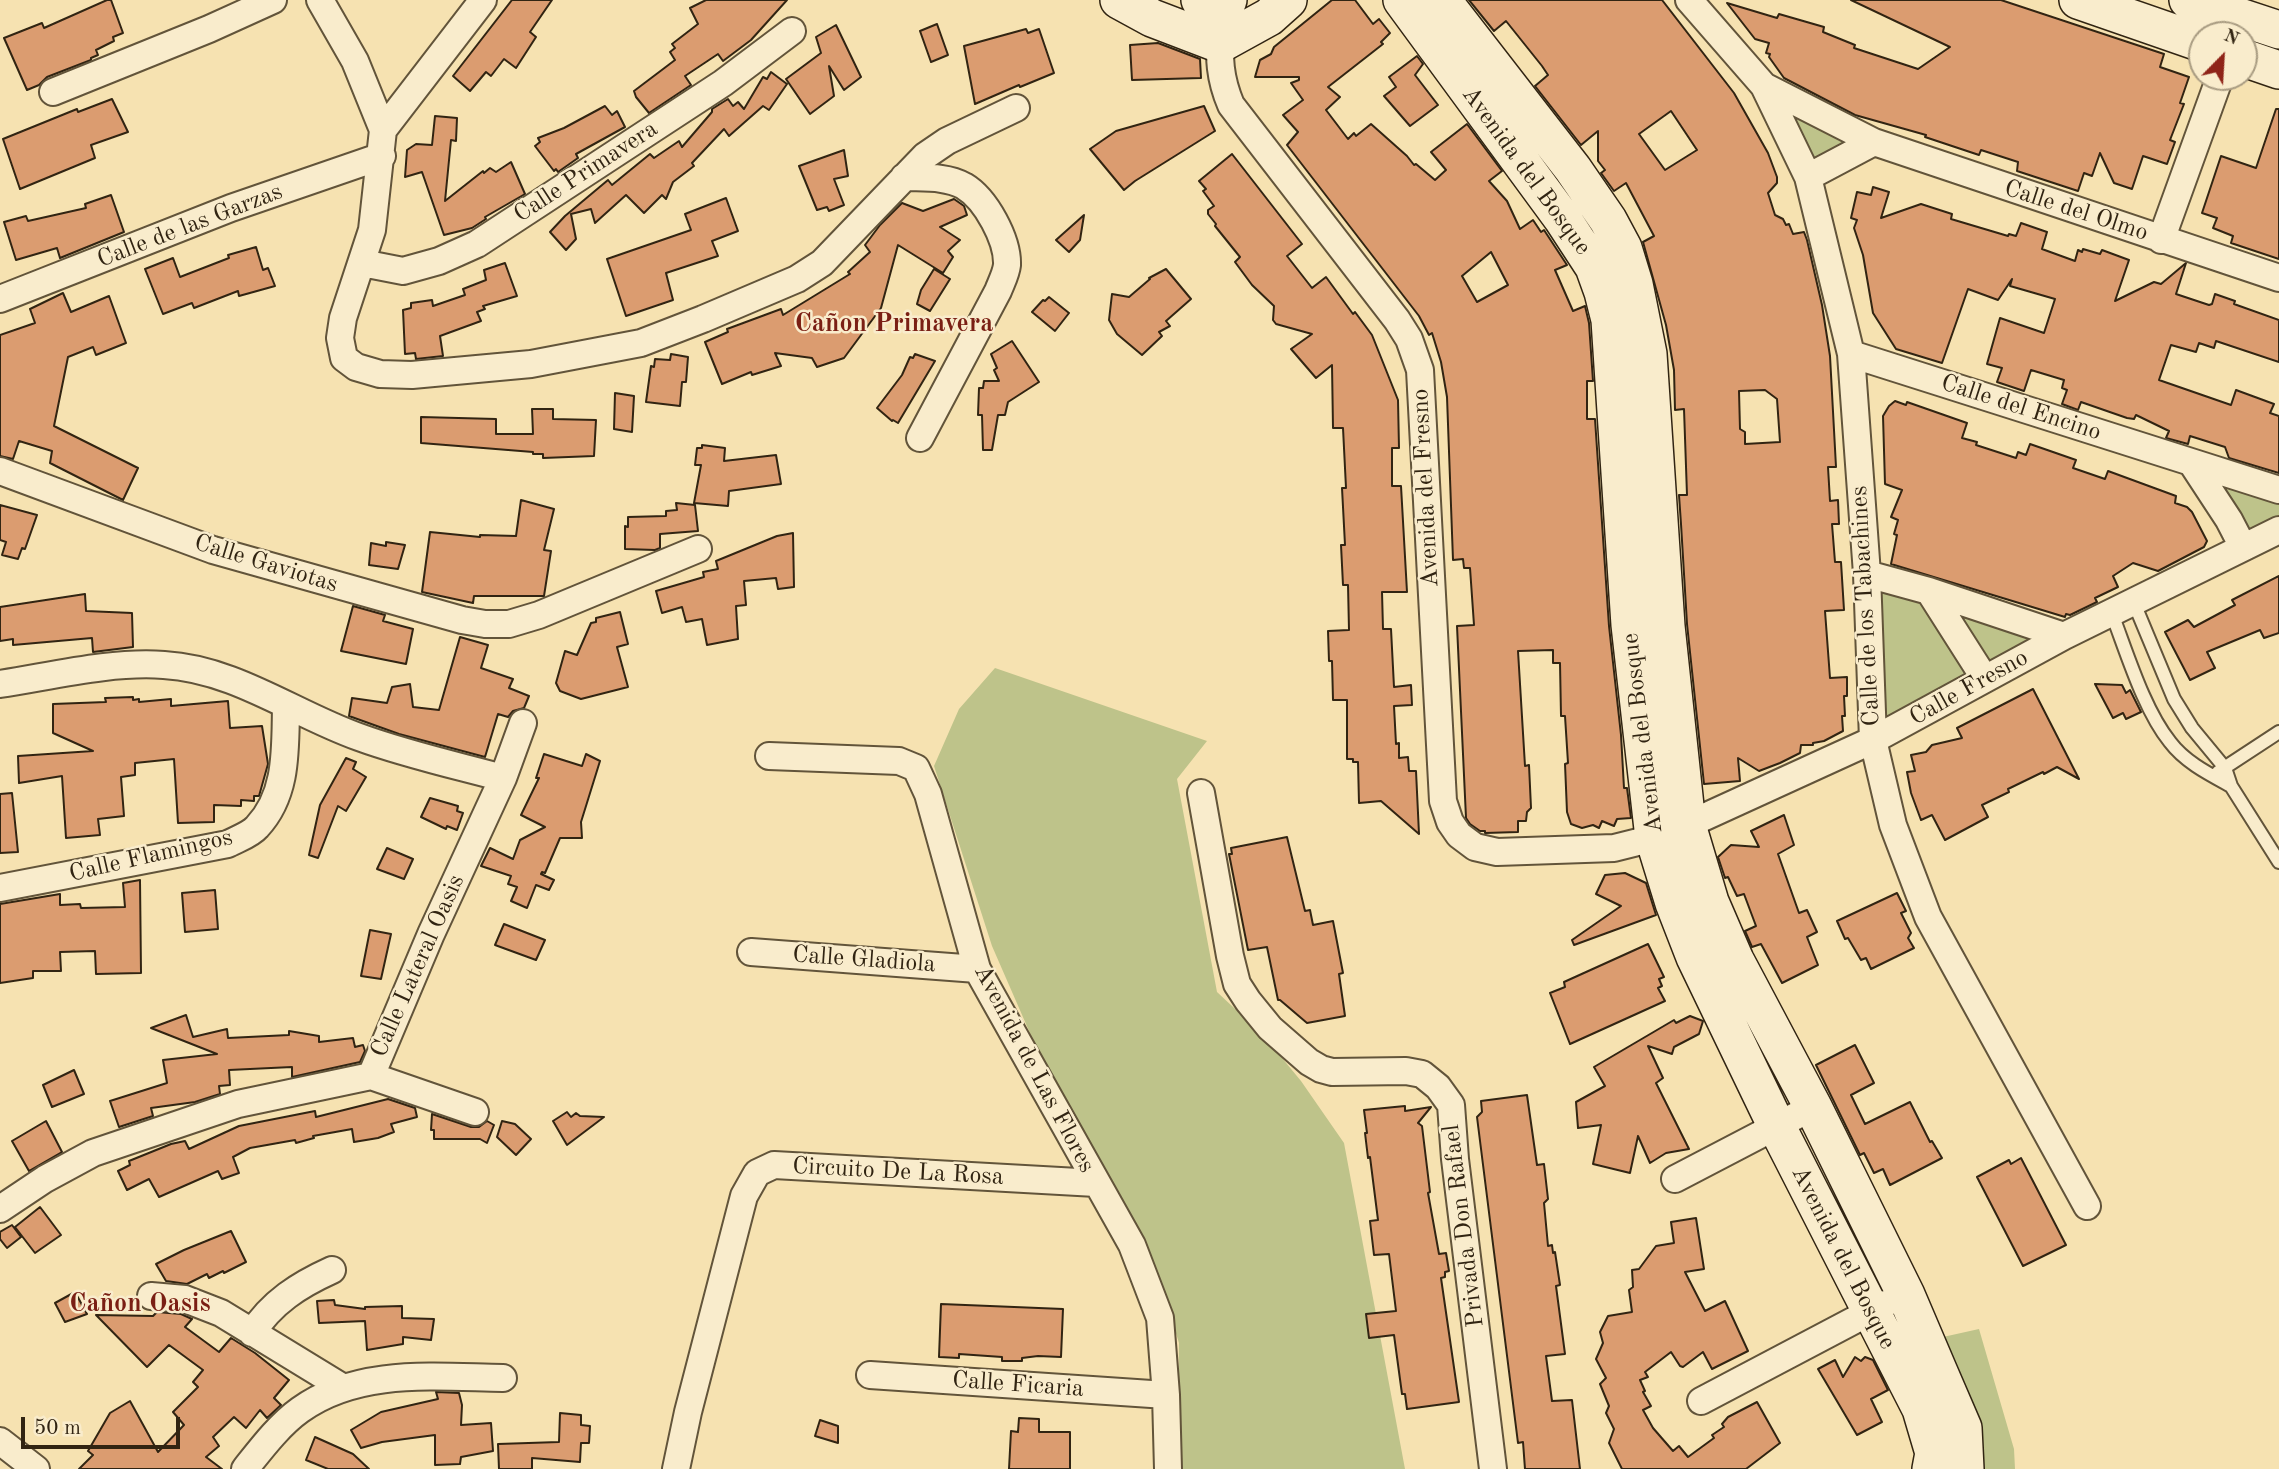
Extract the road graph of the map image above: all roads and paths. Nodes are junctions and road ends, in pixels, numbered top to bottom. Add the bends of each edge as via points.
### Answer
1 (273, 0) edge
2 (320, 0) edge
3 (483, 0) edge
4 (1119, 0) edge
5 (1288, 0) edge
6 (1402, 0) edge
7 (1442, 0) edge
8 (1689, 0) edge
9 (2078, 0) edge
10 (2188, 0) edge
11 (1218, 2) edge
12 (2241, 17) edge
13 (2279, 30) edge
14 (792, 31) dead end
15 (2188, 38) edge
16 (1220, 44) junction
17 (2258, 63) edge
18 (2279, 70) edge
19 (1764, 86) junction
20 (2215, 91) edge
21 (52, 92) dead end
22 (1016, 108) dead end
23 (1874, 142) junction
24 (382, 144) junction
25 (904, 177) junction
26 (1808, 177) junction
27 (2161, 240) junction
28 (362, 264) junction
29 (2279, 278) edge
30 (0, 299) edge
31 (1851, 354) junction
32 (920, 438) dead end
33 (2191, 462) junction
34 (0, 471) edge
35 (2279, 490) edge
36 (2279, 530) edge
37 (2243, 547) junction
38 (698, 549) dead end
39 (1867, 574) junction
40 (1929, 591) junction
41 (2123, 609) junction
42 (2064, 636) junction
43 (1985, 679) junction
44 (0, 684) edge
45 (2174, 699) junction
46 (286, 706) junction
47 (2150, 708) junction
48 (523, 723) dead end
49 (2279, 732) edge
50 (1873, 740) junction
51 (769, 756) dead end
52 (2225, 768) junction
53 (2211, 775) junction
54 (503, 778) junction
55 (2231, 786) junction
56 (1201, 793) dead end
57 (1671, 832) junction
58 (2279, 862) edge
59 (0, 888) edge
60 (751, 952) dead end
61 (977, 969) junction
62 (371, 1076) junction
63 (1813, 1107) junction
64 (475, 1112) dead end
65 (1776, 1125) junction
66 (1675, 1180) dead end
67 (1096, 1183) junction
68 (2087, 1206) dead end
69 (0, 1209) edge
70 (332, 1270) dead end
71 (151, 1296) dead end
72 (1906, 1296) junction
73 (1870, 1310) junction
74 (252, 1333) junction
75 (870, 1376) dead end
76 (503, 1378) dead end
77 (342, 1387) junction
78 (1166, 1395) junction
79 (1701, 1401) dead end
80 (0, 1441) edge
81 (36, 1469) edge
82 (245, 1469) edge
83 (676, 1469) edge
84 (1168, 1469) edge
85 (1493, 1469) edge
86 (1931, 1469) edge
87 (1965, 1469) edge

1 - 21 street
2 - 24 street via 355,61
3 - 24 street
4 - 16 street
5 - 16 street via 1269,17
6 - 57 street, Avenida del Bosque via 1562,218 1594,267 1603,292 1610,320 1630,625
7 - 57 street, Avenida del Bosque via 1601,209 1623,248 1634,284 1648,354 1666,626
8 - 19 street, Calle de los Tabachines
9 - 15 street
10 - 12 street
11 - 16 street, Avenida del Fresno
12 - 13 street
14 - 28 street, Calle Primavera via 723,83 477,244 403,271
16 - 57 street, Avenida del Fresno via 1221,82 1231,105 1397,320 1419,370 1443,801 1450,822 1475,846 1497,852 1614,848
17 - 18 street
19 - 23 street, Calle del Olmo
19 - 26 street, Calle de los Tabachines
20 - 27 street
22 - 25 street via 947,141
23 - 26 street
23 - 27 street, Calle del Olmo
24 - 28 street via 372,230
24 - 30 street, Calle de las Garzas
25 - 28 street via 822,263 797,279 641,344 531,363 412,375 380,374 356,367 344,358 340,338
25 - 32 street via 946,179 978,198 1002,235 1007,269
26 - 31 street, Calle de los Tabachines
27 - 29 street, Calle del Olmo
31 - 33 street, Calle del Encino
31 - 39 street, Calle de los Tabachines
33 - 35 street, Calle del Encino
33 - 37 street
34 - 38 street, Calle Gaviotas via 213,550 485,624 509,624 539,615
36 - 37 street, Calle Fresno
37 - 41 street, Calle Fresno
39 - 40 street
39 - 50 street, Calle de los Tabachines
40 - 42 street
40 - 43 street
41 - 42 street, Calle Fresno
41 - 45 lane
41 - 47 lane
42 - 43 street, Calle Fresno
43 - 50 street, Calle Fresno
44 - 46 street via 125,666 165,665 234,680
45 - 47 lane
45 - 52 lane
46 - 54 street via 359,737
46 - 59 street, Calle Flamingos via 284,774 274,803 256,829 228,844
47 - 53 lane via 2170,742
48 - 54 street, Calle Lateral Oasis
49 - 52 lane
50 - 57 street, Calle Fresno
50 - 68 street, Calle de los Tabachines via 1893,825 1928,917
51 - 61 street, Avenida de Las Flores via 899,761 916,768 928,794
52 - 53 lane
52 - 55 lane
53 - 55 lane
54 - 62 street, Calle Lateral Oasis
55 - 58 lane
56 - 85 street, Privada Don Rafael via 1230,956 1237,984 1248,1001 1270,1028 1321,1069 1422,1074 1451,1105
57 - 63 street, Avenida del Bosque
57 - 65 street, Avenida del Bosque via 1674,903
60 - 61 street, Calle Gladiola
61 - 67 street, Avenida de Las Flores
62 - 64 street
62 - 69 street, Calle Lateral Oasis via 238,1104 93,1153
63 - 65 street
63 - 72 street, Avenida del Bosque
65 - 66 street
65 - 73 street, Avenida del Bosque
67 - 78 street, Avenida de Las Flores via 1132,1245 1160,1318
67 - 83 street, Circuito De La Rosa via 774,1165 757,1173 744,1196
70 - 74 street via 281,1299
71 - 74 street via 185,1300 221,1313
72 - 73 street
72 - 87 street, Avenida del Bosque via 1963,1428
73 - 79 street
73 - 86 street, Avenida del Bosque via 1921,1409 1934,1453
74 - 77 street
75 - 78 street, Calle Ficaria
76 - 77 street via 403,1377
77 - 82 street via 299,1410
78 - 84 street, Avenida de Las Flores
80 - 81 street

